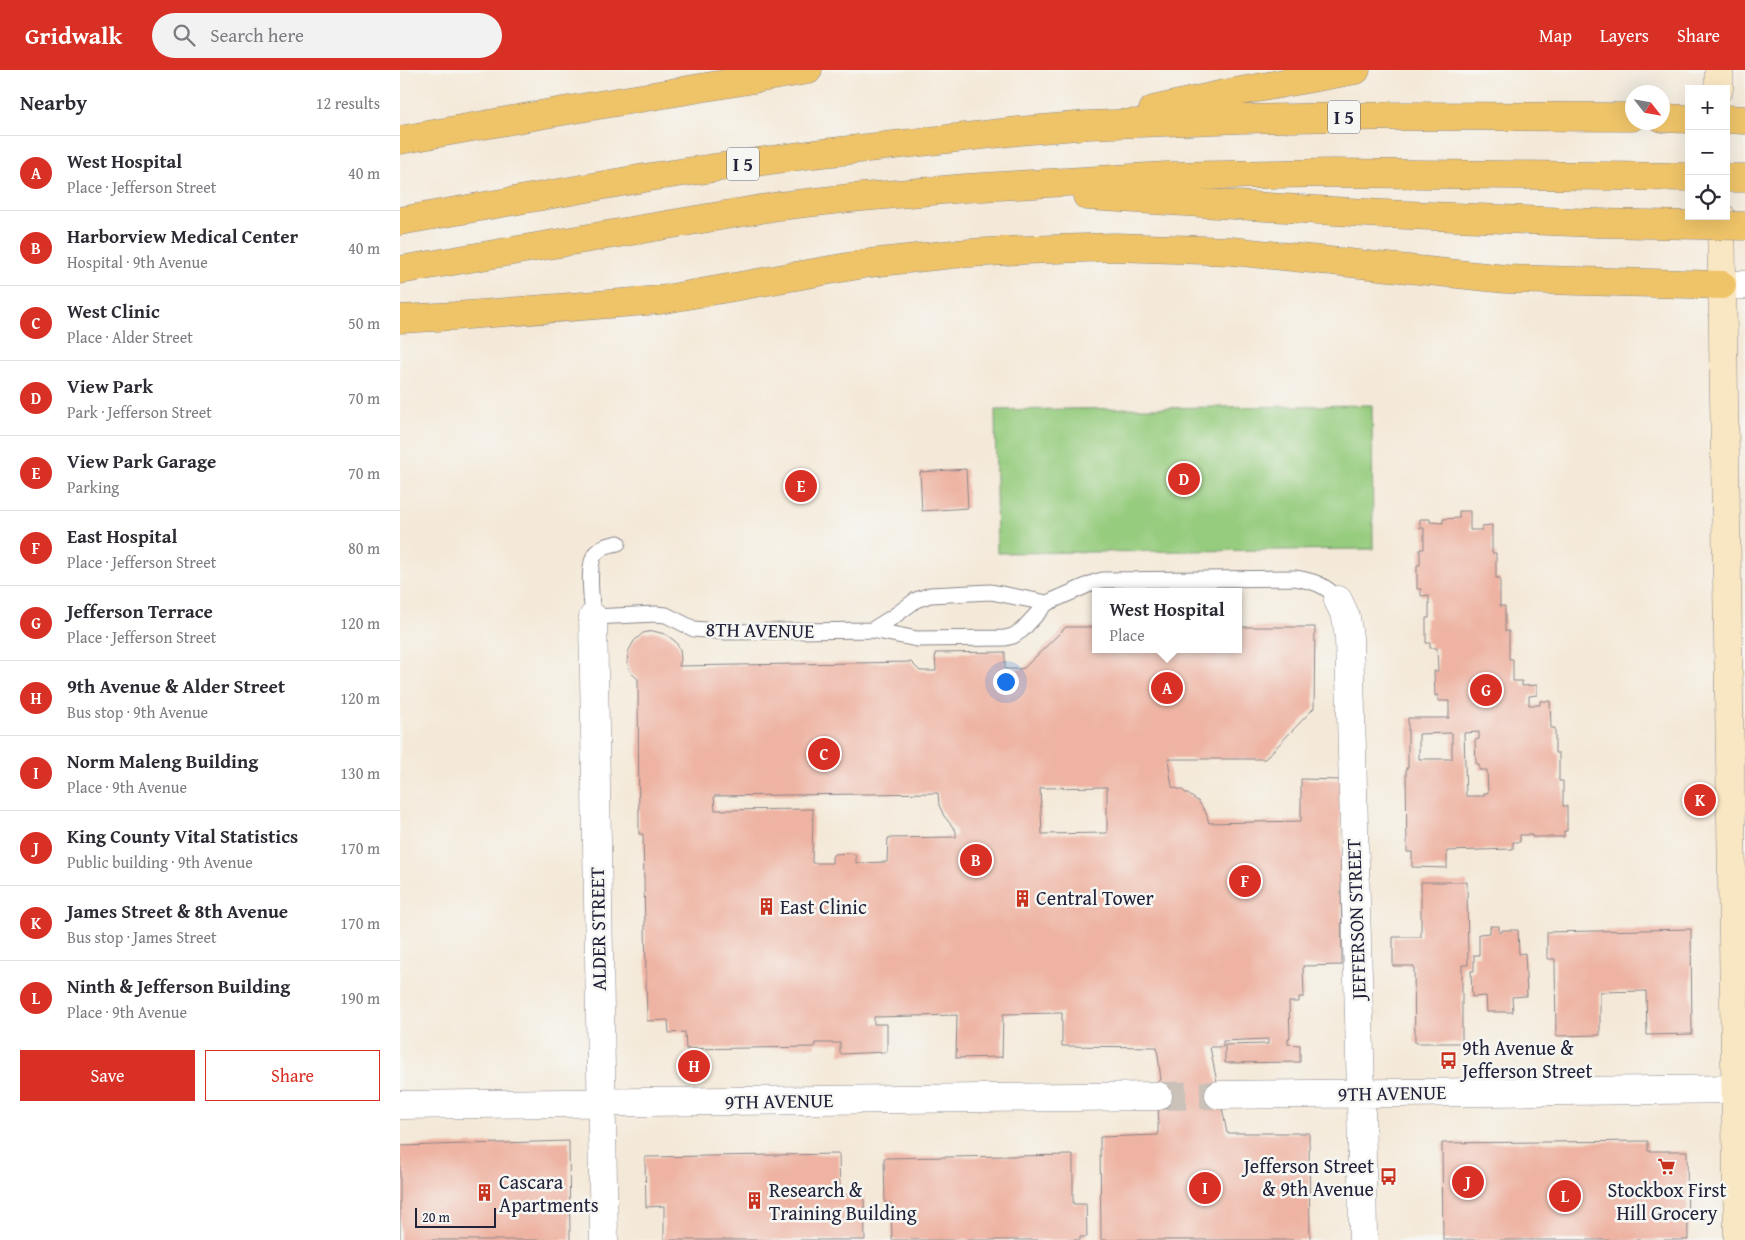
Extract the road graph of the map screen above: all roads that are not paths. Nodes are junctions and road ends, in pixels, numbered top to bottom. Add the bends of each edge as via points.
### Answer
1 (808, 70) edge
2 (1356, 70) edge
3 (1719, 70) edge
4 (1719, 85) edge
5 (1625, 117) edge
6 (1670, 118) edge
7 (1685, 118) edge
8 (1730, 119) edge
9 (1745, 120) edge
10 (1088, 125) junction
11 (400, 140) edge
12 (1685, 177) edge
13 (1730, 178) edge
14 (1745, 178) edge
15 (966, 188) junction
16 (1722, 220) edge
17 (400, 221) edge
18 (1745, 226) edge
19 (400, 270) edge
20 (1734, 285) edge
21 (400, 319) edge
22 (618, 543) dead end
23 (1338, 600) joint
24 (1047, 603) junction
25 (593, 617) junction
26 (872, 630) junction
27 (1737, 691) edge
28 (1738, 865) edge
29 (1741, 1089) edge
30 (1361, 1093) junction
31 (1219, 1095) tunnel mouth
32 (1158, 1096) tunnel mouth
33 (602, 1104) junction
34 (400, 1105) edge
35 (604, 1240) edge
36 (1362, 1240) edge
37 (1738, 1240) edge

1 - 11 highway
2 - 10 highway via 1224,94
3 - 4 main road
5 - 10 highway, I 5 via 1402,116
6 - 7 highway
8 - 9 highway
10 - 17 highway, I 5 via 937,139 650,177
12 - 15 highway via 1323,173 1166,176
13 - 14 highway
15 - 18 highway, bridge via 1383,214
15 - 19 highway via 779,206
16 - 20 main road
20 - 21 highway via 1506,279 1232,251 1115,247 944,255 870,263 660,300
20 - 27 main road
22 - 25 lane via 600,549 592,560
23 - 24 lane, 8TH AVENUE via 1318,583 1295,578 1103,580
23 - 30 street, JEFFERSON STREET via 1348,627
24 - 26 lane via 991,592 930,595 916,600
24 - 26 lane, 8TH AVENUE via 1022,630 1005,638 917,638
25 - 26 lane, 8TH AVENUE via 666,615 694,629 726,632
25 - 33 street, ALDER STREET
27 - 28 main road
28 - 29 main road
29 - 30 street, 9TH AVENUE
29 - 37 main road
30 - 31 street, 9TH AVENUE
30 - 36 street, JEFFERSON STREET
32 - 33 street, 9TH AVENUE
33 - 34 street, 9TH AVENUE
33 - 35 street, ALDER STREET

